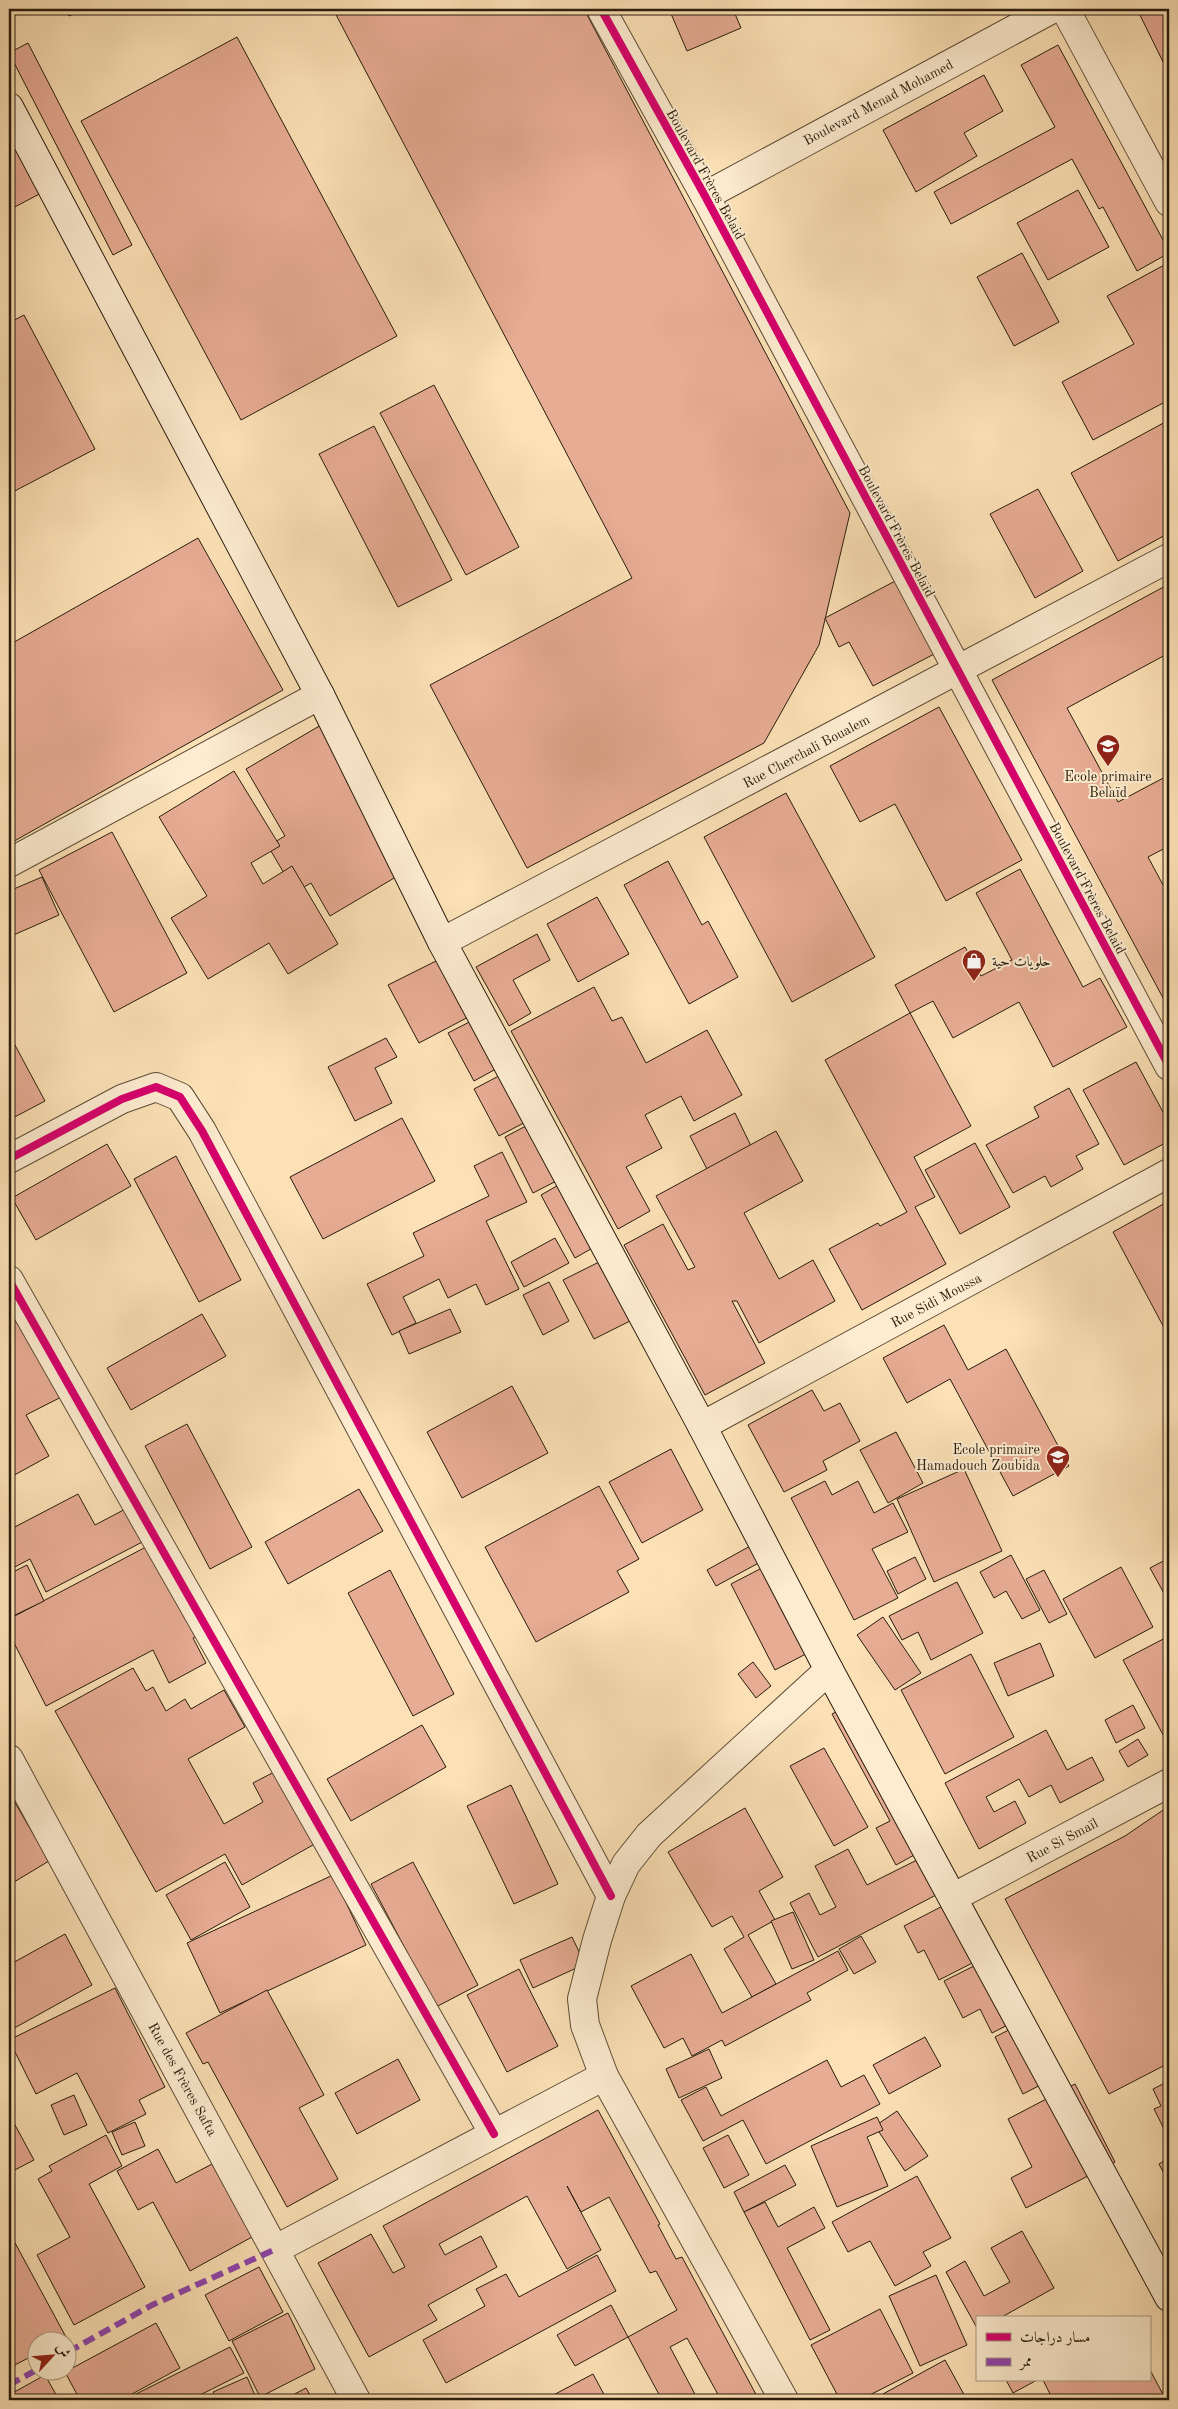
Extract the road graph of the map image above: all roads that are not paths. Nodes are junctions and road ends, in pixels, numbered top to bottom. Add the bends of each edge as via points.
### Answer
1 (601, 9) edge
2 (1052, 9) edge
3 (1065, 9) edge
4 (9, 107) edge
5 (705, 196) junction
6 (1169, 202) edge
7 (1169, 558) edge
8 (958, 672) junction
9 (320, 695) junction
10 (9, 863) edge
11 (442, 942) junction
12 (1169, 1066) edge
13 (9, 1159) edge
14 (1169, 1173) edge
15 (9, 1280) edge
16 (702, 1426) junction
17 (830, 1670) junction
18 (9, 1759) edge
19 (1169, 1783) edge
20 (611, 1896) junction
21 (954, 1897) junction
22 (604, 2076) junction
23 (494, 2134) junction
24 (276, 2249) junction
25 (1169, 2297) edge
26 (356, 2400) edge
27 (784, 2400) edge

1 - 5 street, Boulevard Frères Belaid
2 - 5 street, Boulevard Menad Mohamed
3 - 6 street
4 - 9 street
5 - 8 street, Boulevard Frères Belaid
7 - 8 street, Rue Cherchali Boualem
8 - 11 street, Rue Cherchali Boualem
8 - 12 street, Boulevard Frères Belaid
9 - 10 street
9 - 11 street
11 - 16 street
13 - 20 street via 143,1091 156,1087 180,1097 202,1131
14 - 16 street, Rue Sidi Moussa
15 - 23 street
16 - 17 street
17 - 20 street via 649,1835 626,1864
17 - 21 street
18 - 24 street, Rue des Frères Safta
19 - 21 street, Rue Si Smaïl
20 - 22 street via 582,1999 585,2025
21 - 25 street
22 - 23 street
22 - 27 street
23 - 24 street
24 - 26 street, Rue des Frères Safta

